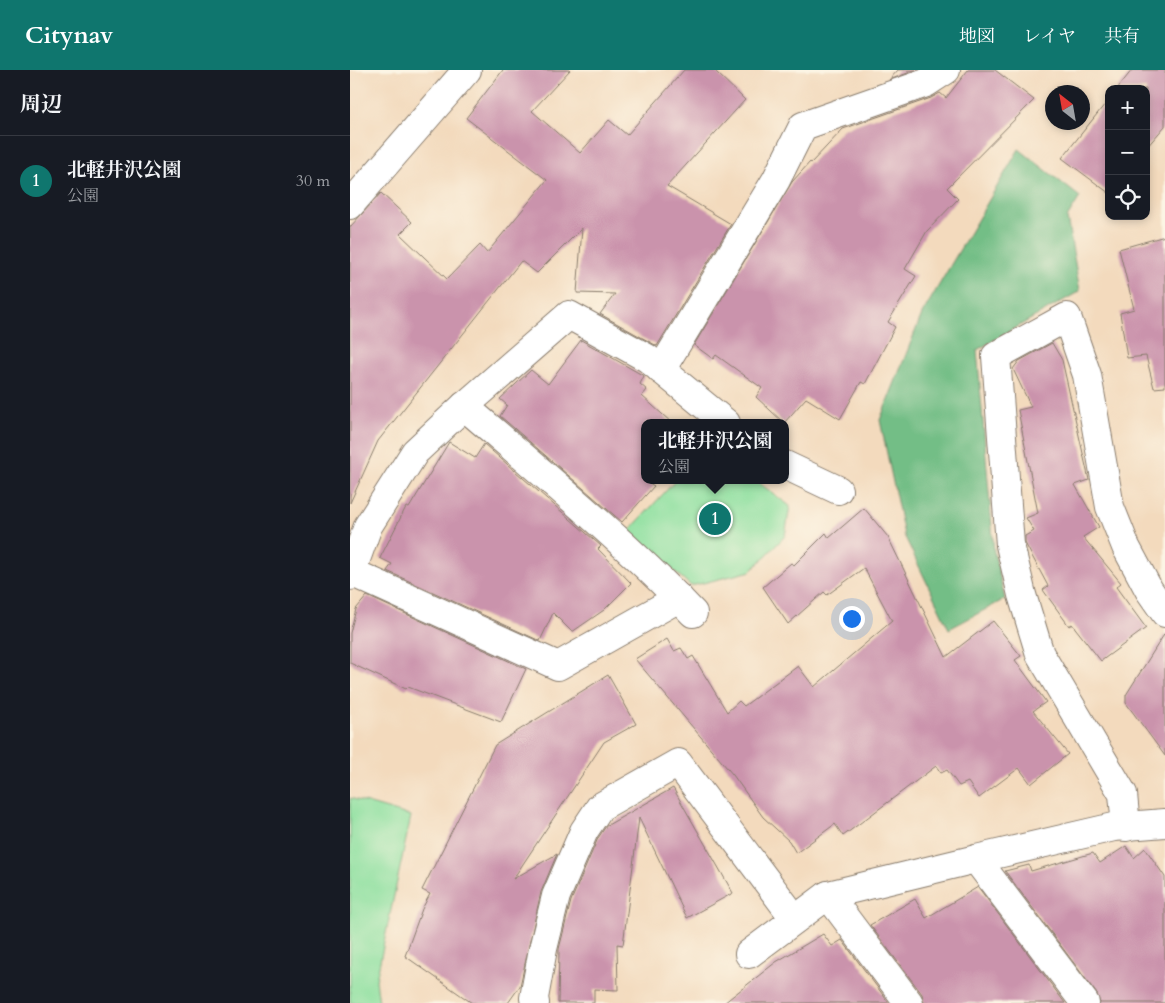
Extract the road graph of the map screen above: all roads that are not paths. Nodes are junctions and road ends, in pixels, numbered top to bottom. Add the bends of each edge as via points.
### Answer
1 (946, 70) edge
2 (455, 74) edge
3 (350, 204) edge
4 (661, 370) junction
5 (464, 406) junction
6 (721, 419) edge
7 (789, 467) edge
8 (838, 490) dead end
9 (351, 574) edge
10 (1165, 613) edge
11 (1165, 823) edge
12 (1126, 826) junction
13 (976, 859) junction
14 (828, 894) junction
15 (795, 919) junction
16 (749, 954) dead end
17 (535, 1003) edge
18 (909, 1003) edge
19 (1085, 1003) edge

1 - 4 street via 926,83 803,126 776,180
2 - 3 street
4 - 5 street via 647,358 569,315
4 - 6 street
5 - 9 street via 415,452 368,526
5 - 9 street via 598,521 686,606 558,666
7 - 8 street
10 - 12 street via 1126,547 1110,507 1088,375 1067,317 996,356 1010,545 1040,654 1123,794
11 - 12 street
12 - 13 street
13 - 14 street
13 - 19 street
14 - 15 street
14 - 18 street
15 - 16 street
15 - 17 street via 678,763 600,807 584,831 556,896 542,949

